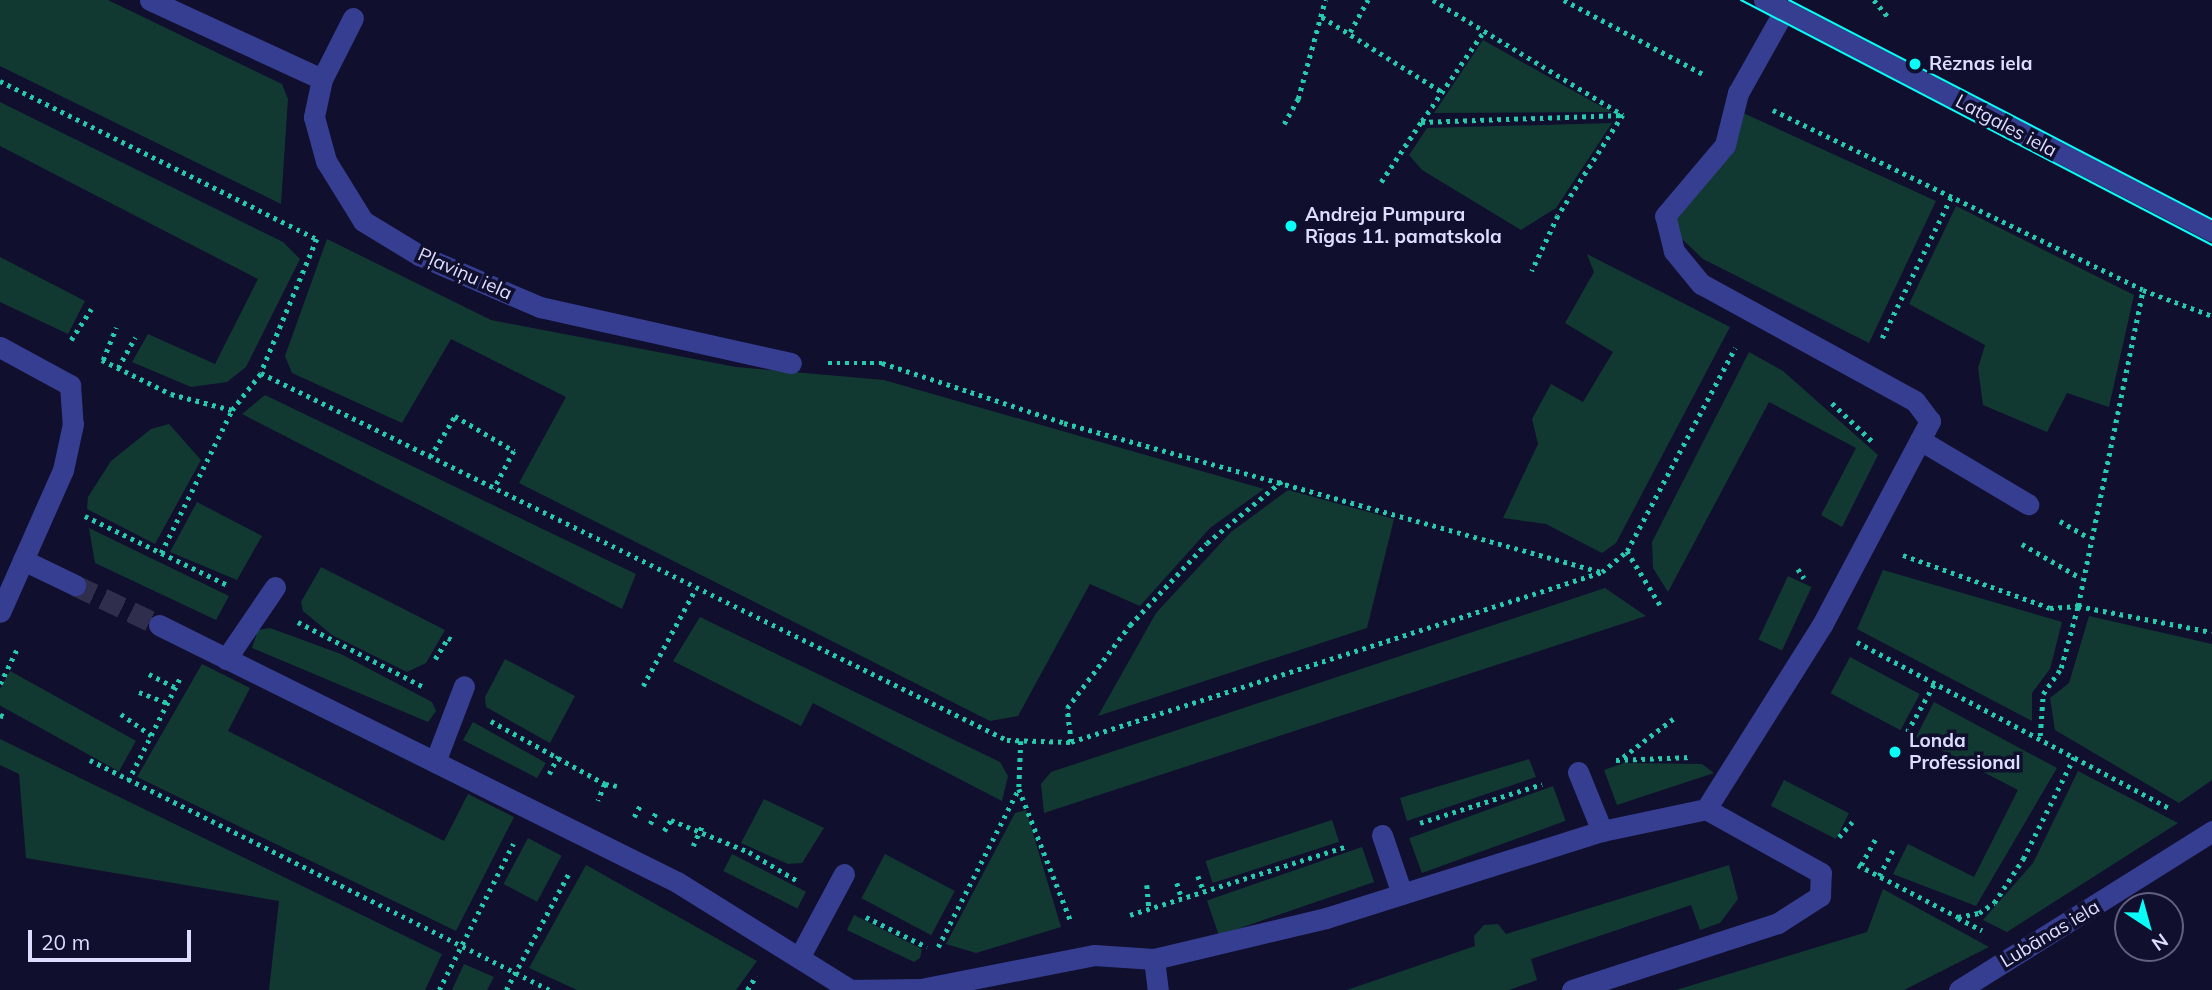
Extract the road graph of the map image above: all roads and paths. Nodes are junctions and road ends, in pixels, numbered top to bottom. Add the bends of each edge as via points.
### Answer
1 (150, 0) edge
2 (1325, 0) edge
3 (1368, 0) edge
4 (1433, 0) edge
5 (1564, 0) edge
6 (1764, 0) edge
7 (1784, 11) junction
8 (1322, 17) junction
9 (353, 19) dead end
10 (1484, 31) junction
11 (1350, 32) junction
12 (322, 79) junction
13 (0, 81) edge
14 (1442, 92) junction
15 (1738, 93) junction
16 (1623, 115) junction
17 (1422, 122) junction
18 (1284, 124) dead end
19 (1381, 181) dead end
20 (1953, 193) junction
21 (2212, 231) edge
22 (1532, 271) dead end
23 (2143, 290) junction
24 (91, 309) dead end
25 (1754, 314) junction
26 (2212, 316) edge
27 (116, 327) dead end
28 (135, 337) dead end
29 (57, 338) dead end
30 (69, 344) junction
31 (0, 347) edge
32 (80, 349) dead end
33 (91, 355) dead end
34 (103, 360) junction
35 (791, 363) joint
36 (118, 368) junction
37 (261, 373) junction
38 (1865, 374) junction
39 (1820, 392) dead end
40 (232, 410) junction
41 (1920, 440) junction
42 (1884, 453) dead end
43 (430, 457) junction
44 (1282, 481) junction
45 (494, 489) junction
46 (2028, 504) dead end
47 (47, 505) junction
48 (1868, 542) junction
49 (1627, 551) junction
50 (161, 554) junction
51 (23, 560) junction
52 (1602, 572) junction
53 (75, 585) tunnel mouth
54 (695, 588) junction
55 (269, 595) junction
56 (2078, 606) junction
57 (1662, 608) dead end
58 (0, 612) edge
59 (159, 625) tunnel mouth
60 (1822, 625) junction
61 (2212, 632) edge
62 (196, 644) junction
63 (226, 659) junction
64 (149, 674) dead end
65 (1936, 681) junction
66 (643, 686) dead end
67 (175, 687) junction
68 (139, 692) dead end
69 (461, 695) junction
70 (167, 703) junction
71 (121, 714) dead end
72 (1673, 719) dead end
73 (1907, 732) dead end
74 (151, 735) junction
75 (2040, 736) junction
76 (1021, 741) junction
77 (1071, 741) junction
78 (2075, 755) junction
79 (558, 756) junction
80 (1697, 757) dead end
81 (1622, 758) junction
82 (90, 760) dead end
83 (435, 762) junction
84 (1578, 772) junction
85 (128, 780) junction
86 (605, 785) junction
87 (617, 786) dead end
88 (1019, 789) junction
89 (1706, 808) junction
90 (531, 809) junction
91 (607, 812) dead end
92 (2179, 814) dead end
93 (619, 818) dead end
94 (1852, 822) dead end
95 (1602, 831) junction
96 (2212, 831) edge
97 (1382, 835) junction
98 (587, 838) junction
99 (1875, 840) dead end
100 (1894, 850) dead end
101 (1832, 851) dead end
102 (1851, 861) dead end
103 (1861, 866) junction
104 (844, 874) dead end
105 (1198, 876) dead end
106 (1879, 876) junction
107 (1177, 883) dead end
108 (1147, 884) dead end
109 (1204, 892) junction
110 (1402, 894) junction
111 (1182, 899) junction
112 (830, 900) junction
113 (1149, 910) junction
114 (1121, 918) dead end
115 (460, 948) junction
116 (936, 951) junction
117 (800, 956) junction
118 (948, 956) dead end
119 (1069, 957) junction
120 (1154, 960) junction
121 (514, 973) junction
122 (846, 989) edge
123 (439, 990) edge
124 (506, 990) edge
125 (550, 990) edge
126 (1158, 990) edge
127 (1572, 990) edge
128 (1959, 990) edge

1 - 12 street
2 - 8 path
3 - 11 path
4 - 10 path
5 - 15 path
6 - 7 street, Latgales iela
7 - 15 street
7 - 21 street, Latgales iela
8 - 11 path
8 - 18 path via 1298,99
9 - 12 street, Pļaviņu iela
10 - 14 path
10 - 16 path
11 - 14 path
12 - 35 street, Pļaviņu iela via 314,117 326,161 363,221 396,242 540,307
13 - 37 path via 317,239
14 - 17 path
15 - 20 path
15 - 25 street via 1725,145 1665,216 1674,251 1701,284
16 - 17 path
16 - 22 path via 1559,216
17 - 19 path
20 - 23 path
20 - 38 path
23 - 26 path
23 - 56 path
24 - 30 path
25 - 38 street
25 - 49 path
27 - 34 path
28 - 36 path
29 - 30 path
30 - 32 path
31 - 47 street via 70,385 73,424
33 - 34 path
34 - 36 path
35 - 44 path via 882,363 1064,423
36 - 40 path via 171,394
37 - 40 path
37 - 43 path
38 - 41 street via 1924,409 1930,421
39 - 42 path
40 - 50 path
41 - 46 street
41 - 48 street
43 - 45 path
43 - 45 path via 454,416 514,451
44 - 52 path
44 - 77 path via 1207,542 1130,625 1067,708
45 - 54 path
47 - 50 path via 90,518
47 - 51 street
48 - 56 path via 2050,608
48 - 60 street
49 - 52 path
49 - 57 path
50 - 55 path
51 - 53 street
51 - 58 street
52 - 77 path
54 - 66 path
54 - 76 path via 1007,740
55 - 63 street
55 - 69 path
56 - 61 path
56 - 75 path via 2061,668 2043,694
59 - 62 street
60 - 65 path
60 - 89 street
62 - 63 street
62 - 67 path
63 - 83 street
64 - 67 path
65 - 73 path
65 - 75 path
67 - 70 path
68 - 70 path
69 - 79 path
69 - 83 street
70 - 74 path
71 - 74 path
72 - 81 path
74 - 85 path
75 - 78 path
76 - 77 path
76 - 88 path
78 - 92 path
78 - 106 path via 2023,859 1994,903 1979,913 1958,917
79 - 86 path
79 - 90 path
80 - 81 path
81 - 84 path
82 - 85 path
83 - 90 street
84 - 95 street
84 - 97 path
85 - 115 path
86 - 87 path
86 - 91 path via 596,806
88 - 116 path
88 - 119 path via 1075,932
89 - 95 street
89 - 127 street via 1821,873 1820,895 1778,923
90 - 98 street
90 - 115 path
93 - 112 path via 660,838 671,820 749,852
94 - 101 path
95 - 110 street
96 - 128 street, Lubānas iela
97 - 109 path
97 - 110 street
98 - 117 street via 677,882
98 - 121 path
99 - 103 path
100 - 106 path
102 - 103 path
103 - 106 path
104 - 112 street
105 - 109 path
107 - 111 path
108 - 113 path
109 - 111 path
110 - 120 street
111 - 113 path
112 - 116 path
112 - 117 street
113 - 114 path
115 - 121 path
115 - 123 path
116 - 118 path
117 - 122 street
119 - 120 street
119 - 122 street via 921,989
120 - 126 street
121 - 124 path
121 - 125 path

